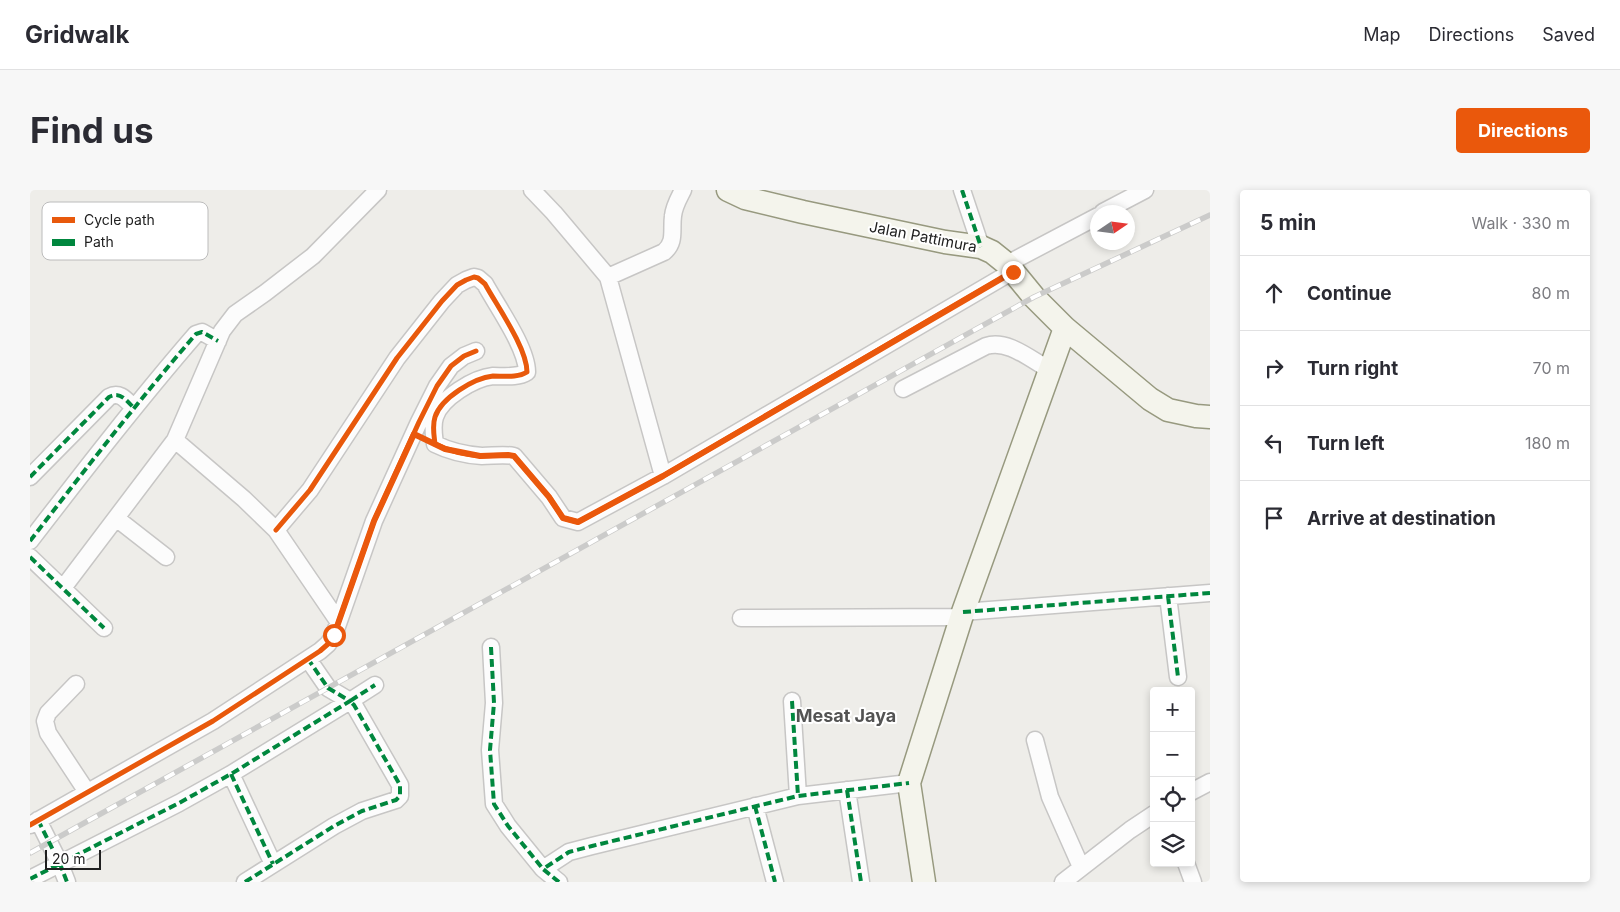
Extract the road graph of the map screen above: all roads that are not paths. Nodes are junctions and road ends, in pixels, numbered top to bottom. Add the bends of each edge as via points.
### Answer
1 (378, 190) edge
2 (532, 190) edge
3 (683, 190) edge
4 (728, 190) edge
5 (962, 190) edge
6 (1145, 190) edge
7 (1116, 205) edge
8 (1090, 221) edge
9 (981, 248) junction
10 (1010, 268) junction
11 (608, 277) junction
12 (1065, 328) junction
13 (218, 341) junction
14 (476, 351) dead end
15 (1050, 370) junction
16 (903, 389) dead end
17 (134, 408) junction
18 (1210, 417) edge
19 (414, 434) junction
20 (175, 440) junction
21 (440, 447) junction
22 (663, 476) junction
23 (30, 477) edge
24 (116, 518) junction
25 (274, 528) junction
26 (30, 541) edge
27 (30, 557) edge
28 (166, 557) dead end
29 (63, 588) junction
30 (1210, 593) edge
31 (1168, 596) junction
32 (962, 614) junction
33 (741, 618) dead end
34 (338, 622) junction
35 (104, 628) dead end
36 (491, 647) dead end
37 (308, 659) junction
38 (1178, 677) dead end
39 (76, 684) dead end
40 (375, 685) dead end
41 (350, 701) junction
42 (792, 701) dead end
43 (1035, 740) dead end
44 (231, 774) junction
45 (1210, 782) edge
46 (909, 784) junction
47 (847, 790) junction
48 (1195, 790) edge
49 (87, 792) junction
50 (798, 796) junction
51 (755, 806) junction
52 (1150, 817) edge
53 (34, 823) edge
54 (60, 864) junction
55 (273, 864) junction
56 (547, 867) junction
57 (1081, 867) junction
58 (1187, 867) edge
59 (30, 879) edge
60 (1066, 881) edge
61 (67, 882) edge
62 (245, 882) edge
63 (559, 882) edge
64 (775, 882) edge
65 (861, 882) edge
66 (924, 882) edge
67 (1193, 882) edge

1 - 13 street via 313,256 235,314
2 - 11 street
3 - 11 street via 673,214 673,241 669,248
4 - 9 street, Jalan Pattimura via 746,198 803,212
5 - 9 street
6 - 7 street
8 - 10 street
9 - 10 street, Jalan Pattimura via 992,252
10 - 12 street, Jalan Pattimura
10 - 22 street
11 - 22 street
12 - 15 street
12 - 18 street, Jalan Pattimura via 1150,399 1168,410
13 - 17 street via 202,332 196,334
13 - 20 street
14 - 19 street via 451,366 437,386
15 - 16 street via 1011,348 993,344
15 - 32 street
17 - 23 street via 120,394 109,397
17 - 26 street
19 - 21 street
19 - 34 street via 374,521
20 - 24 street
20 - 25 street
21 - 22 street via 480,456 514,456 563,518 578,522
21 - 25 street via 434,430 436,416 449,399 481,379 521,376 527,372 518,342 484,284 474,277 457,285 436,308 397,358 310,490
24 - 28 street
24 - 29 street
25 - 34 street
27 - 29 street
29 - 35 street
30 - 31 street
31 - 32 street
31 - 38 street
32 - 33 street
32 - 46 street
34 - 37 street via 328,644
36 - 56 street via 494,703 490,750 494,804 508,826
37 - 41 street via 328,688
37 - 49 street via 214,721
39 - 49 street via 48,713 45,721 48,733
40 - 41 street
41 - 44 street
41 - 55 street via 400,786 400,796 362,811
42 - 50 street
43 - 57 street via 1050,797
44 - 54 street
44 - 55 street
45 - 48 street
46 - 47 street
46 - 66 street
47 - 50 street
47 - 65 street
49 - 53 street
50 - 51 street
51 - 56 street via 569,852
51 - 64 street
52 - 57 street
53 - 54 street
54 - 59 street
54 - 61 street
55 - 62 street
56 - 63 street
57 - 60 street
58 - 67 street

